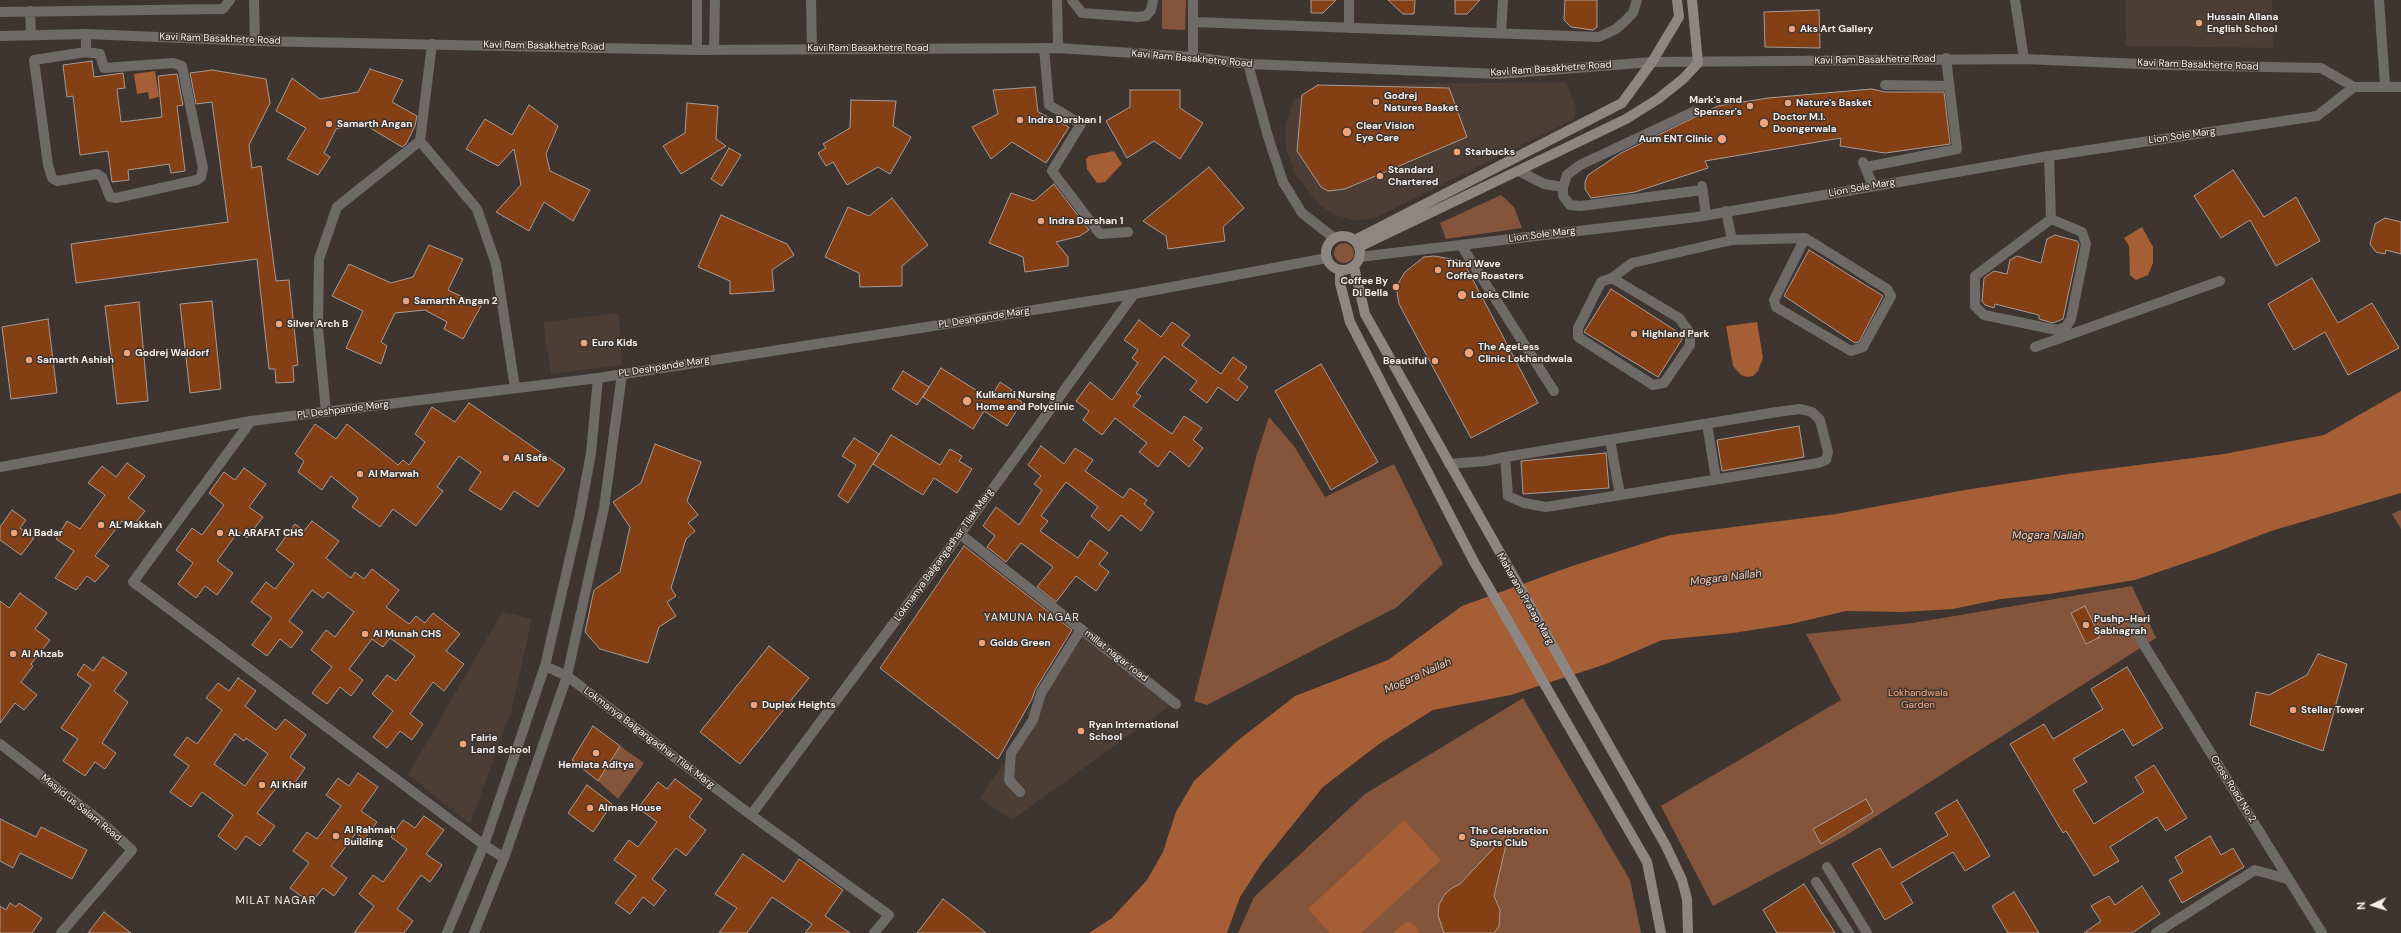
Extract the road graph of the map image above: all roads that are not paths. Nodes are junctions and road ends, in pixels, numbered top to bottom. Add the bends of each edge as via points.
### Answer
1 (230, 0) edge
2 (254, 0) edge
3 (697, 0) edge
4 (715, 0) edge
5 (811, 0) edge
6 (1057, 0) edge
7 (1072, 0) edge
8 (1153, 0) edge
9 (1193, 0) edge
10 (1349, 0) edge
11 (1502, 0) edge
12 (1637, 0) edge
13 (1677, 0) edge
14 (1692, 0) edge
15 (2016, 0) edge
16 (2379, 0) edge
17 (30, 11) junction
18 (0, 12) edge
19 (1193, 22) junction
20 (1349, 28) junction
21 (1501, 33) junction
22 (86, 34) junction
23 (31, 35) junction
24 (0, 36) edge
25 (255, 41) junction
26 (432, 44) junction
27 (812, 48) junction
28 (1044, 48) junction
29 (1058, 48) junction
30 (714, 49) junction
31 (697, 50) junction
32 (86, 52) junction
33 (1193, 57) junction
34 (1946, 58) junction
35 (2024, 59) junction
36 (1652, 62) junction
37 (1698, 63) junction
38 (1248, 64) junction
39 (1885, 85) dead end
40 (2385, 85) junction
41 (2400, 85) edge
42 (1949, 86) junction
43 (2354, 87) junction
44 (1694, 111) dead end
45 (420, 141) junction
46 (2050, 156) junction
47 (1519, 171) junction
48 (1873, 186) junction
49 (1563, 187) junction
50 (1726, 211) junction
51 (1706, 215) junction
52 (2051, 219) junction
53 (1128, 232) dead end
54 (1334, 238) junction
55 (1805, 238) junction
56 (1732, 240) junction
57 (1357, 244) junction
58 (1461, 245) junction
59 (1327, 258) junction
60 (1360, 258) junction
61 (1354, 266) junction
62 (1340, 270) junction
63 (1612, 278) junction
64 (2220, 281) dead end
65 (1134, 294) junction
66 (2035, 347) dead end
67 (622, 374) junction
68 (598, 378) junction
69 (515, 388) junction
70 (1554, 391) dead end
71 (326, 412) junction
72 (251, 421) junction
73 (1707, 424) junction
74 (1610, 440) junction
75 (1505, 457) junction
76 (1449, 464) junction
77 (0, 467) edge
78 (1716, 479) junction
79 (1620, 495) junction
80 (960, 534) junction
81 (2134, 626) dead end
82 (1081, 629) junction
83 (545, 666) junction
84 (567, 676) junction
85 (1176, 704) dead end
86 (0, 744) edge
87 (1020, 792) dead end
88 (751, 815) junction
89 (484, 845) junction
90 (504, 858) junction
91 (1827, 867) dead end
92 (2287, 879) junction
93 (1816, 882) dead end
94 (61, 933) edge
95 (447, 933) edge
96 (474, 933) edge
97 (874, 933) edge
98 (1661, 933) edge
99 (1688, 933) edge
100 (1849, 933) edge
101 (1867, 933) edge
102 (2156, 933) edge
103 (2322, 933) edge

1 - 17 street via 223,9
2 - 25 street
3 - 31 street
4 - 30 street
5 - 27 street
6 - 29 street
7 - 8 street via 1082,13 1138,17 1146,16 1152,10
9 - 19 street
10 - 20 street
11 - 21 street
12 - 21 street via 1637,6 1629,17 1616,29 1599,37
13 - 36 main road via 1679,17
14 - 37 main road
15 - 35 street
16 - 40 street
17 - 18 street
17 - 23 street
19 - 20 street
19 - 33 street
20 - 21 street
22 - 23 street, Kavi Ram Basakhetre Road
22 - 25 street, Kavi Ram Basakhetre Road
22 - 32 street
23 - 24 street, Kavi Ram Basakhetre Road
25 - 26 street, Kavi Ram Basakhetre Road
26 - 31 street, Kavi Ram Basakhetre Road
26 - 45 street
27 - 28 street, Kavi Ram Basakhetre Road
27 - 30 street, Kavi Ram Basakhetre Road
28 - 29 street, Kavi Ram Basakhetre Road
28 - 53 street via 1049,106 1081,124 1052,170 1100,234
29 - 33 street, Kavi Ram Basakhetre Road
30 - 31 street, Kavi Ram Basakhetre Road
32 - 32 street via 34,60 52,178 57,181 97,174 102,177 110,197 116,198 201,177 203,168 182,66 173,63 104,68 100,54
33 - 38 street, Kavi Ram Basakhetre Road
34 - 35 street, Kavi Ram Basakhetre Road
34 - 37 street, Kavi Ram Basakhetre Road
34 - 42 street
35 - 43 street, Kavi Ram Basakhetre Road via 2322,68
36 - 37 street, Kavi Ram Basakhetre Road
36 - 38 street, Kavi Ram Basakhetre Road via 1500,74
36 - 57 main road via 1622,103
37 - 47 main road via 1658,99 1626,119
38 - 54 street via 1268,140 1283,182 1302,213
39 - 42 street
40 - 41 street
40 - 43 street
42 - 48 street via 1957,149 1865,164
43 - 46 street, Lion Sole Marg via 2317,116
44 - 49 street via 1580,165 1567,175
45 - 69 street via 477,209 496,264
45 - 71 street via 337,207 319,259 318,328
46 - 48 street, Lion Sole Marg
46 - 52 street
47 - 49 street via 1544,184
47 - 57 main road
48 - 50 street, Lion Sole Marg
49 - 51 street via 1564,196 1570,205 1581,206 1702,188
50 - 51 street, Lion Sole Marg
50 - 56 street
51 - 58 street, Lion Sole Marg
52 - 52 street via 2082,232 2086,244 2071,319 2066,327 2057,330 1984,315 1975,306 1974,276
54 - 57 main road via 1348,236
54 - 59 main road via 1326,251
55 - 55 street via 1887,289 1890,296 1863,347 1851,351 1776,307 1774,300
55 - 56 street
56 - 63 street via 1632,263
57 - 60 main road
58 - 60 street, Lion Sole Marg
58 - 70 street
59 - 62 main road via 1331,265
59 - 65 street, PL Deshpande Marg
60 - 61 main road
61 - 62 main road
61 - 76 main road, Maharana Pratap Marg via 1365,314
62 - 98 main road via 1340,283 1350,322 1473,560 1647,862
63 - 63 street via 1601,282 1578,328 1578,337 1653,385 1664,383 1690,344 1690,333 1679,318
64 - 66 street
65 - 67 street, PL Deshpande Marg
65 - 80 street, Lokmanya Balgangadhar Tilak Marg
67 - 68 street, PL Deshpande Marg
67 - 84 street via 604,508
68 - 69 street, PL Deshpande Marg
68 - 83 street via 591,453
69 - 71 street, PL Deshpande Marg
71 - 72 street, PL Deshpande Marg
72 - 77 street, PL Deshpande Marg
72 - 89 street via 133,582
73 - 74 street
73 - 78 street
73 - 78 street via 1800,409 1812,412 1820,420 1828,452 1826,460 1818,463
74 - 75 street
74 - 79 street
75 - 76 street
75 - 79 street via 1508,496 1524,503 1546,506
76 - 99 main road, Maharana Pratap Marg via 1666,846 1682,880 1689,911
78 - 79 street
80 - 82 street, millat nagar road
80 - 88 street, Lokmanya Balgangadhar Tilak Marg
81 - 92 street, Cross Road No 2
82 - 85 street, millat nagar road
82 - 87 street via 1041,693 1033,720 1011,752 1009,780
83 - 84 street, Lokmanya Balgangadhar Tilak Marg
83 - 89 street
84 - 88 street, Lokmanya Balgangadhar Tilak Marg
84 - 90 street
86 - 94 street, Masjid us Salam Road via 99,820 132,850
88 - 97 street, Lokmanya Balgangadhar Tilak Marg via 889,915
89 - 90 street
89 - 95 street
90 - 96 street
91 - 101 street
92 - 102 street via 2255,870
92 - 103 street, Cross Road No 2
93 - 100 street

